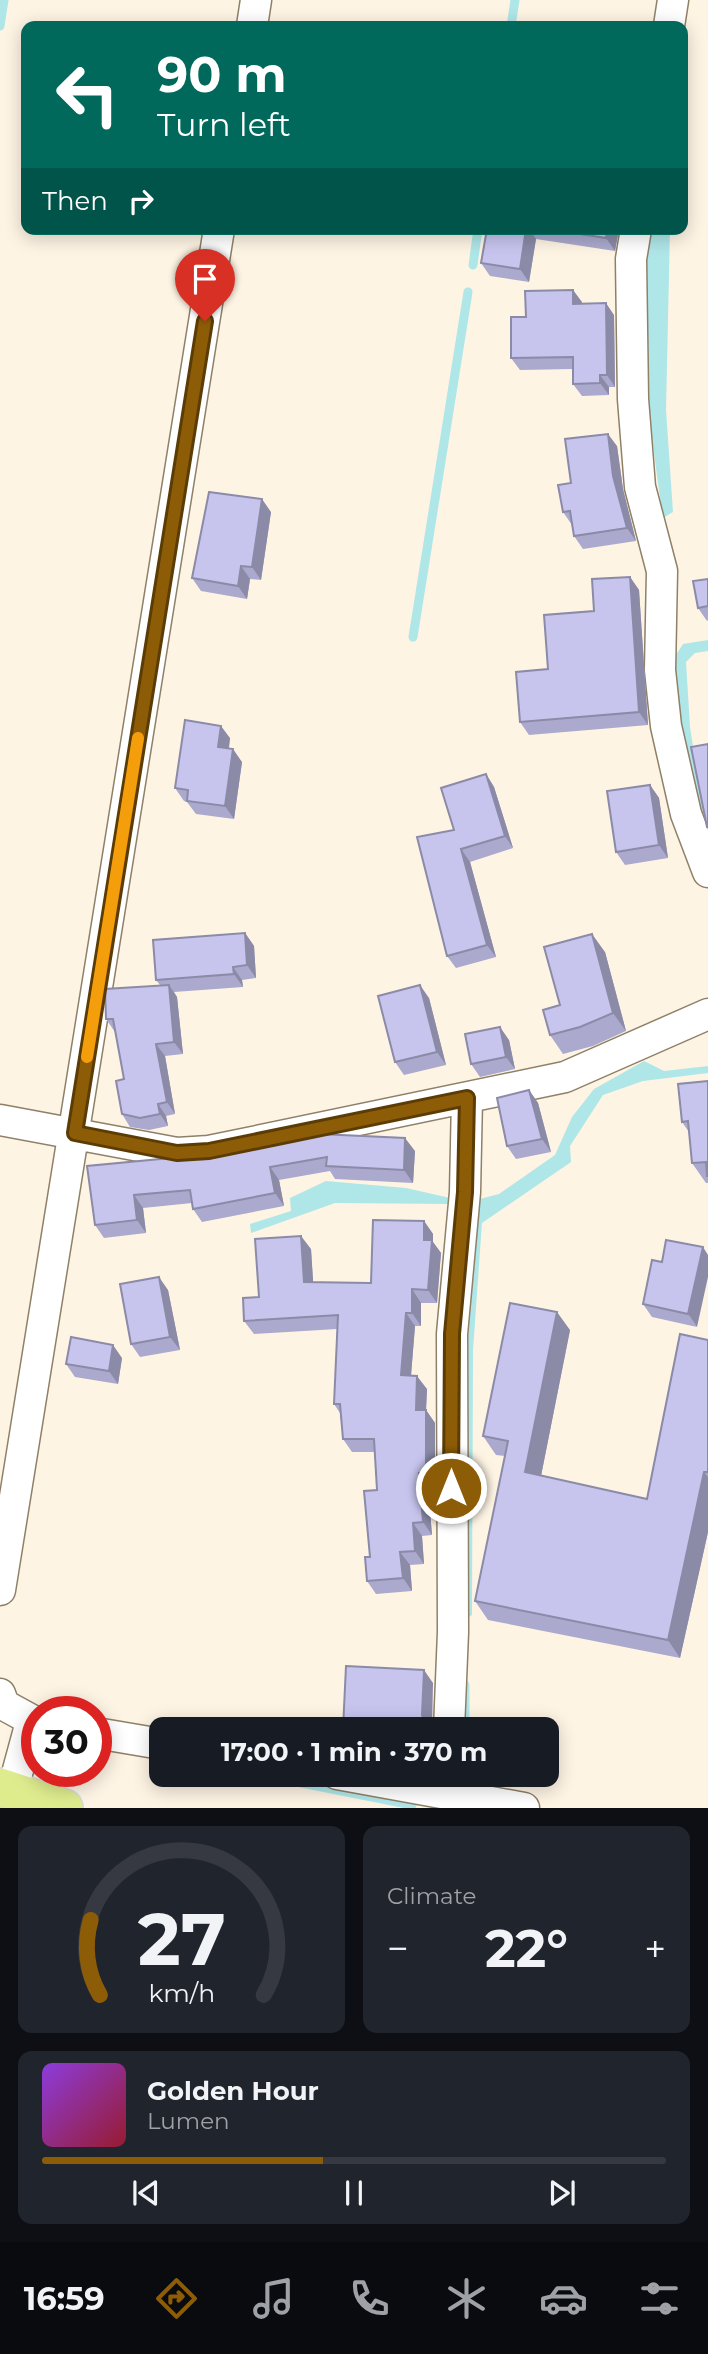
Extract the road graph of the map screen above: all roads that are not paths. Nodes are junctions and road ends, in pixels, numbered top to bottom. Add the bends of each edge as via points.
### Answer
1 (256, 0) edge
2 (673, 0) edge
3 (253, 21) edge
4 (670, 21) edge
5 (218, 235) edge
6 (635, 235) edge
7 (708, 872) edge
8 (708, 1014) edge
9 (467, 1098) junction
10 (0, 1120) edge
11 (75, 1133) junction
12 (0, 1590) edge
13 (0, 1693) edge
14 (21, 1715) edge
15 (449, 1717) edge
16 (112, 1736) edge
17 (149, 1742) edge
18 (21, 1754) edge
19 (416, 1787) edge
20 (6, 1789) edge
21 (446, 1792) edge
22 (64, 1808) edge
23 (524, 1808) edge

1 - 3 street
2 - 4 street
5 - 11 street
6 - 7 street via 631,259 633,399 640,487 662,571 660,670 666,726 686,814
8 - 9 street via 565,1077
9 - 11 street via 209,1151 177,1153
9 - 15 street via 464,1205 452,1334
10 - 11 street
11 - 12 street
13 - 14 street via 4,1705
16 - 17 street
18 - 20 street
19 - 21 street
20 - 22 main road
21 - 23 street

